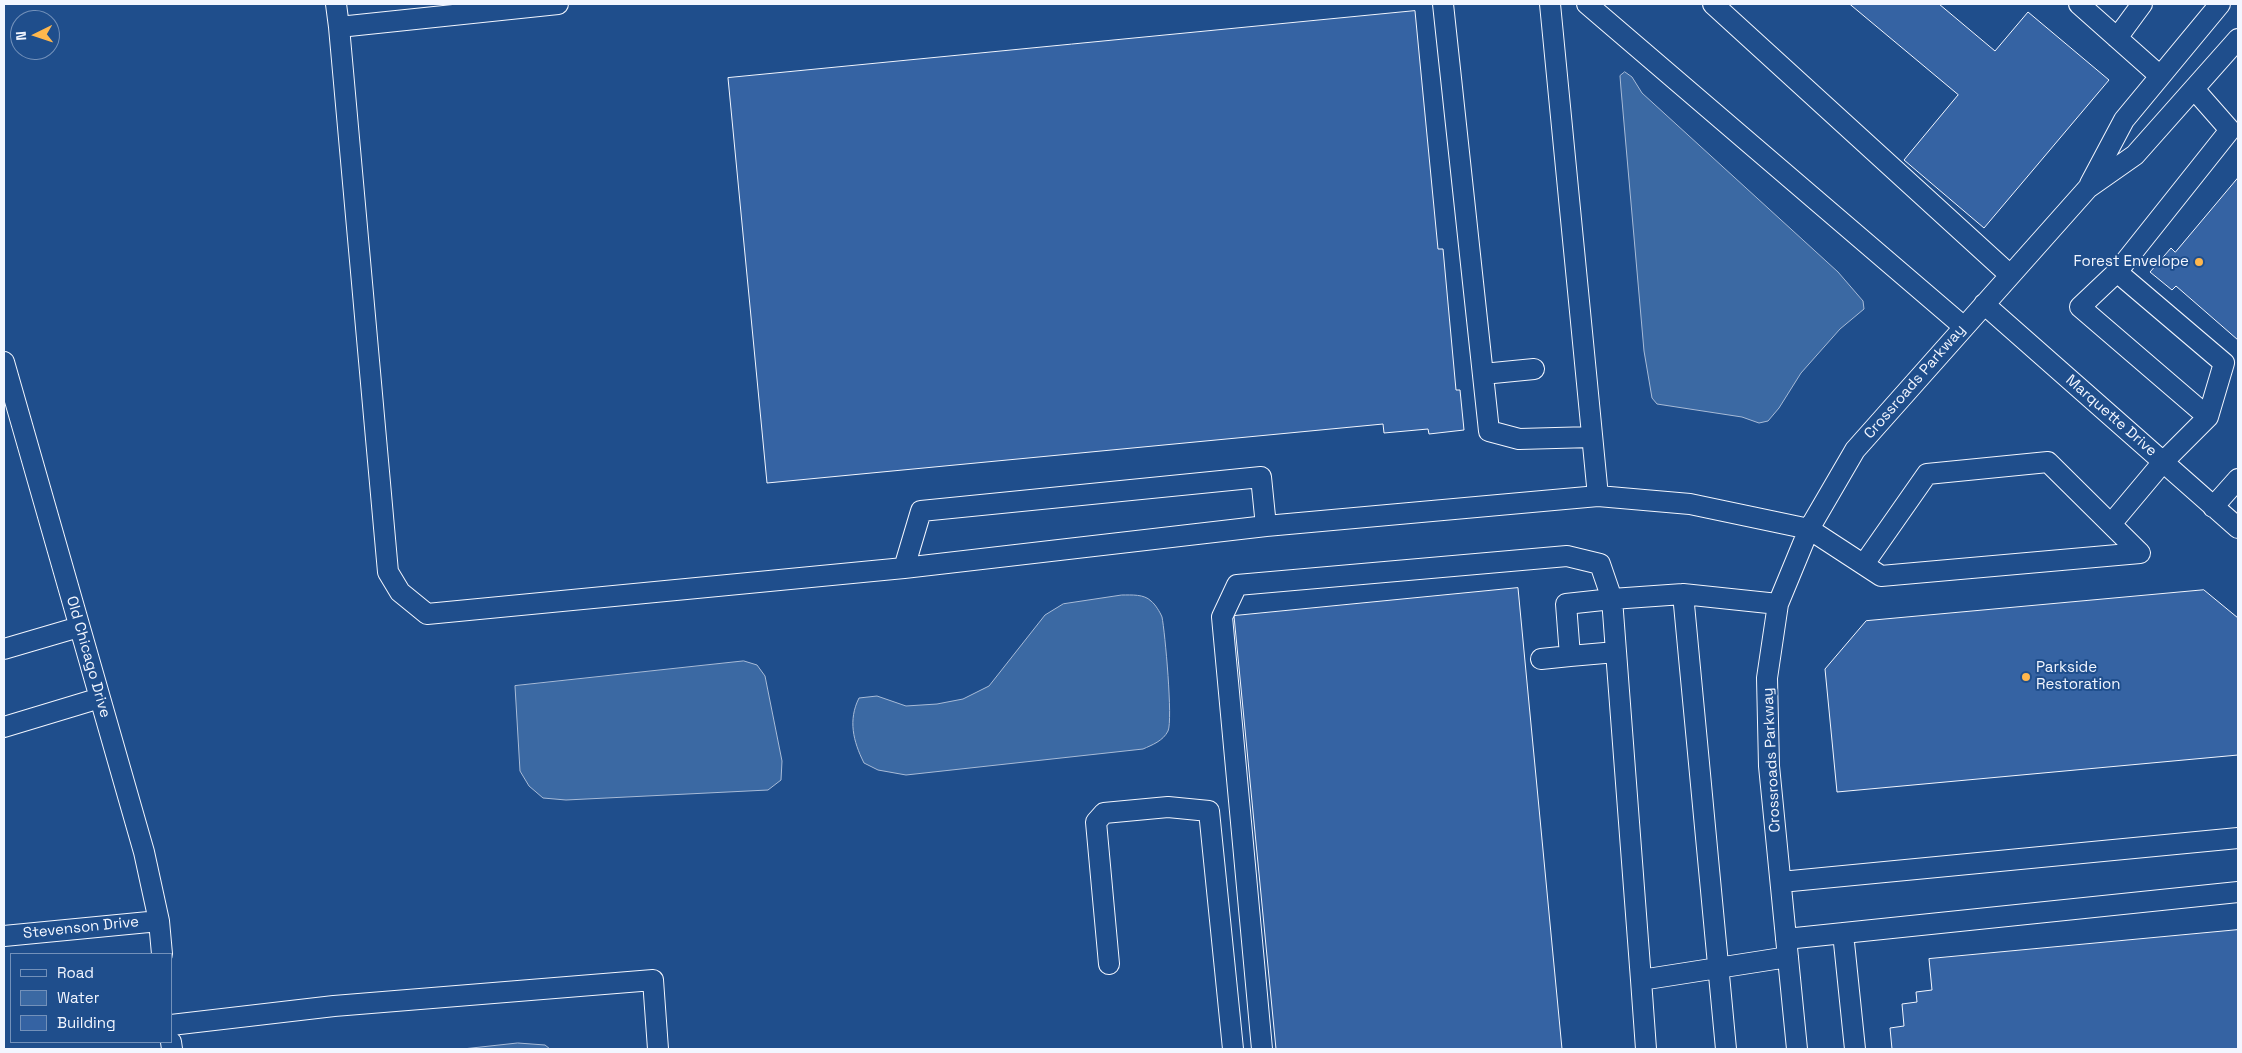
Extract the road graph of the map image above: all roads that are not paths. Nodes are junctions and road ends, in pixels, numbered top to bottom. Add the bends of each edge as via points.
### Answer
1 (336, 4) edge
2 (558, 4) edge
3 (1443, 4) edge
4 (1550, 4) edge
5 (1587, 4) edge
6 (1713, 4) edge
7 (2079, 4) edge
8 (2142, 4) edge
9 (2220, 4) edge
10 (339, 27) junction
11 (2117, 38) junction
12 (2238, 39) edge
13 (2160, 76) junction
14 (2194, 89) junction
15 (2088, 188) junction
16 (2117, 272) junction
17 (2010, 275) junction
18 (1984, 304) junction
19 (1964, 326) junction
20 (4, 362) edge
21 (1534, 369) dead end
22 (1483, 374) junction
23 (11, 416) edge
24 (2208, 417) junction
25 (1592, 437) junction
26 (2163, 462) junction
27 (2238, 479) edge
28 (1598, 496) junction
29 (2214, 507) junction
30 (2111, 524) junction
31 (1266, 526) junction
32 (2238, 528) edge
33 (1809, 529) junction
34 (1864, 564) junction
35 (904, 568) junction
36 (1683, 594) junction
37 (1612, 599) junction
38 (1778, 604) junction
39 (79, 627) junction
40 (4, 649) edge
41 (1616, 652) junction
42 (1570, 656) junction
43 (1541, 659) dead end
44 (100, 698) junction
45 (4, 726) edge
46 (2238, 838) edge
47 (1781, 882) junction
48 (2238, 892) edge
49 (158, 921) junction
50 (1843, 933) junction
51 (4, 936) edge
52 (1787, 948) junction
53 (162, 953) edge
54 (1109, 964) dead end
55 (1718, 966) junction
56 (1641, 980) junction
57 (172, 1025) edge
58 (658, 1049) edge
59 (1233, 1049) edge
60 (1262, 1049) edge
61 (1646, 1049) edge
62 (1726, 1049) edge
63 (1797, 1049) edge
64 (1855, 1049) edge

1 - 10 street
2 - 10 street
3 - 22 street
4 - 25 street
5 - 19 street
6 - 17 street
7 - 11 street
8 - 11 street
9 - 13 street, Crossroads Parkway
10 - 35 street via 388,572 400,592 427,614
11 - 13 street
12 - 14 street, Crossroads Parkway
13 - 15 street, Crossroads Parkway via 2124,120
14 - 15 street, Crossroads Parkway via 2135,154
14 - 16 street via 2230,130
15 - 17 street, Crossroads Parkway
16 - 24 street via 2224,363
16 - 24 street via 2080,307
17 - 18 street, Crossroads Parkway
18 - 19 street, Crossroads Parkway
18 - 26 street, Marquette Drive
19 - 33 street, Crossroads Parkway via 1855,450
20 - 23 street, Old Chicago Drive
21 - 22 street
22 - 25 street via 1489,430 1519,439
23 - 39 street, Old Chicago Drive
24 - 26 street
25 - 28 street
26 - 29 street, Marquette Drive
26 - 30 street
27 - 29 street
28 - 31 street
28 - 33 street via 1690,504
29 - 32 street, Marquette Drive
30 - 34 street via 2048,462 1927,474
30 - 34 street via 2140,553 1881,576
31 - 35 street
31 - 35 street via 1261,477 921,511
33 - 34 street
33 - 38 street, Crossroads Parkway
36 - 37 street
36 - 38 street
36 - 55 street
37 - 41 street
37 - 42 street via 1566,604
37 - 60 street via 1600,564 1567,556 1237,585 1222,617
38 - 47 street, Crossroads Parkway via 1767,678 1769,766
39 - 40 street
39 - 44 street, Old Chicago Drive
41 - 42 street
41 - 56 street
42 - 43 street
44 - 45 street
44 - 49 street, Old Chicago Drive via 144,852
46 - 47 street
47 - 52 street, Crossroads Parkway
48 - 50 street
49 - 51 street, Stevenson Drive
49 - 53 street, Old Chicago Drive
50 - 52 street
50 - 64 street
52 - 55 street
52 - 63 street, Crossroads Parkway
54 - 59 street via 1096,822 1104,813 1168,807 1209,811
55 - 56 street
55 - 62 street
56 - 61 street
57 - 58 street via 334,1006 653,980

